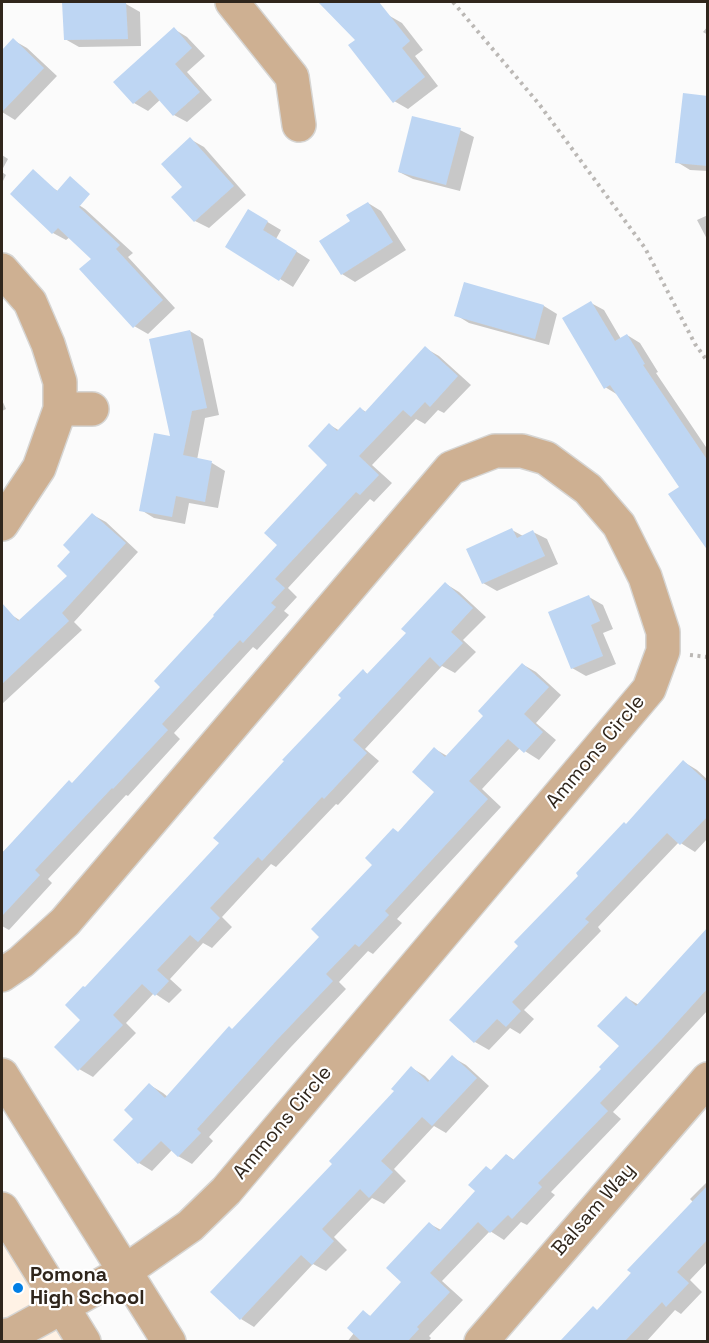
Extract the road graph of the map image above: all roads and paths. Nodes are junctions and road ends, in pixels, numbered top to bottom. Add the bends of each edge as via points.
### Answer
1 (232, 2) edge
2 (453, 2) edge
3 (299, 125) dead end
4 (2, 270) edge
5 (708, 362) edge
6 (60, 409) junction
7 (92, 409) dead end
8 (2, 524) edge
9 (2, 975) edge
10 (2, 1075) edge
11 (708, 1079) edge
12 (2, 1209) edge
13 (124, 1272) junction
14 (63, 1307) junction
15 (2, 1336) edge
16 (84, 1341) edge
17 (169, 1341) edge
18 (481, 1341) edge

1 - 3 street via 292,76
2 - 5 path via 538,104 645,248
4 - 6 street via 30,302 48,344 60,382
6 - 7 street
6 - 8 street via 39,468
9 - 13 street, Ammons Circle via 65,922 451,468 522,440 588,489 619,525 645,577 663,632 663,651 649,689 225,1191 190,1226
10 - 13 street
11 - 18 street, Balsam Way
12 - 14 street
13 - 14 street, Ammons Circle
13 - 17 street
14 - 15 street, Ammons Circle
14 - 16 street

